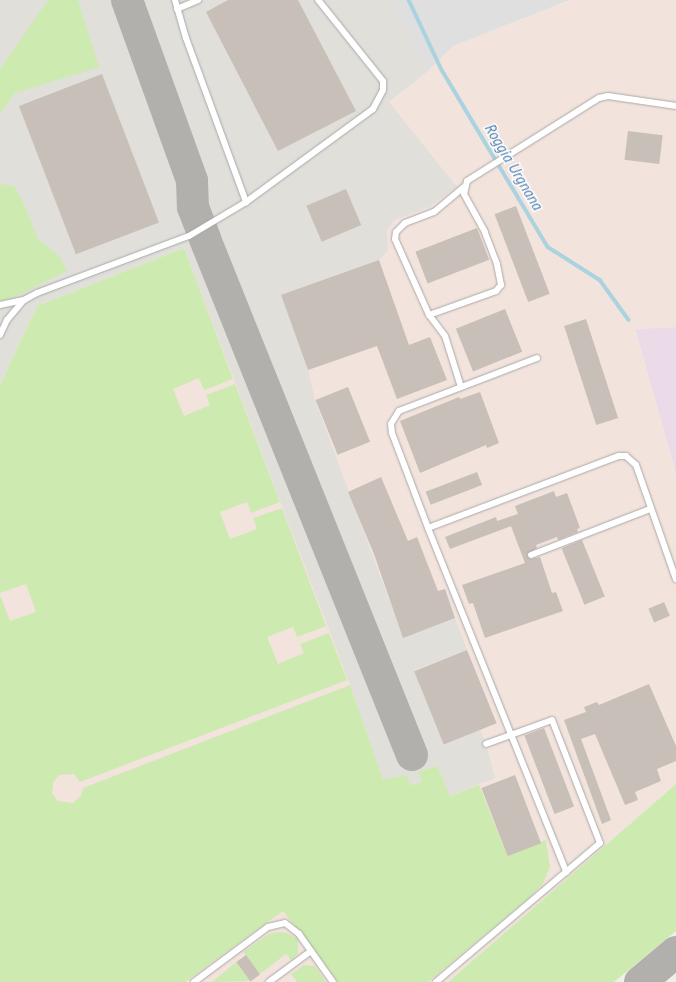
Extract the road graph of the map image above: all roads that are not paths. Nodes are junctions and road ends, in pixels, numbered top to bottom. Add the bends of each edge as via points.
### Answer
1 (175, 0) edge
2 (198, 0) edge
3 (318, 0) edge
4 (178, 9) junction
5 (676, 106) edge
6 (464, 187) junction
7 (246, 202) junction
8 (24, 300) junction
9 (0, 306) edge
10 (429, 316) junction
11 (0, 335) edge
12 (537, 358) dead end
13 (461, 387) junction
14 (650, 509) junction
15 (428, 528) junction
16 (531, 555) dead end
17 (676, 579) edge
18 (511, 735) junction
19 (486, 744) dead end
20 (566, 872) junction
21 (311, 951) junction
22 (194, 982) edge
23 (269, 982) edge
24 (333, 982) edge
25 (436, 982) edge

1 - 4 lane
2 - 4 lane
3 - 7 lane via 383,81 382,90 373,109
4 - 7 lane
5 - 6 lane via 603,97 504,156 467,181
6 - 10 lane via 434,212 405,223 396,232 395,239
6 - 10 lane via 464,194 497,264 501,285 496,291
7 - 8 lane via 189,236
8 - 9 lane
8 - 11 lane via 7,320
10 - 13 lane via 445,336
12 - 13 lane
13 - 15 lane via 399,411 391,424 392,433
14 - 15 lane via 636,466 626,456 619,456
14 - 16 lane
14 - 17 lane
15 - 18 lane
18 - 19 lane
18 - 20 lane
18 - 20 lane via 552,720 600,843
20 - 25 lane
21 - 22 lane via 292,928 285,923 277,924 268,927
21 - 23 lane
21 - 24 lane

